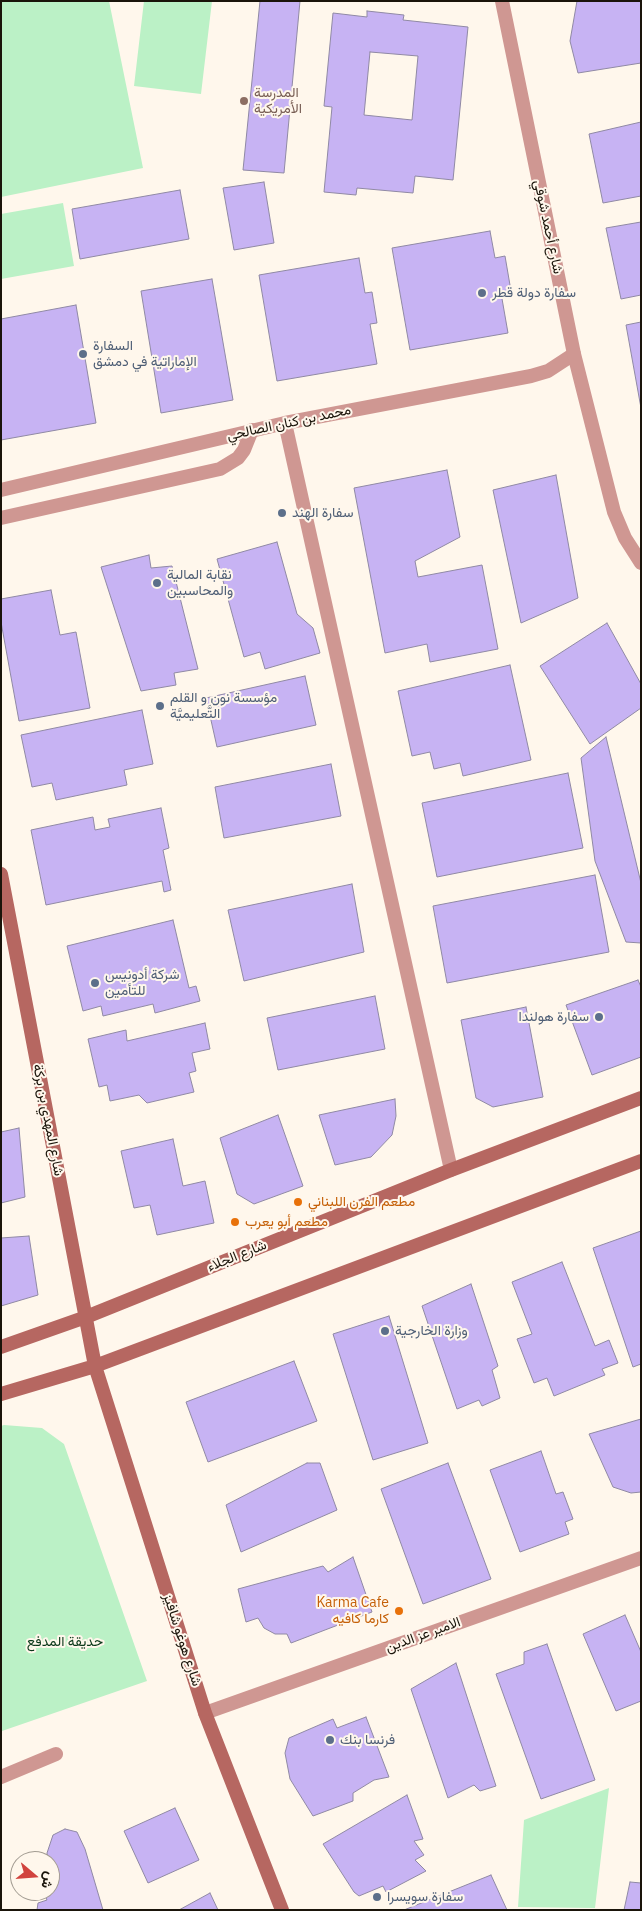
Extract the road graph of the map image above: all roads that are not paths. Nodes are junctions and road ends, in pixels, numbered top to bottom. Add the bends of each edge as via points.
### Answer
1 (502, 1) edge
2 (574, 354) junction
3 (285, 423) junction
4 (252, 430) junction
5 (1, 490) edge
6 (1, 518) edge
7 (641, 563) edge
8 (1, 874) edge
9 (641, 1098) edge
10 (641, 1161) edge
11 (450, 1170) junction
12 (86, 1317) junction
13 (1, 1347) edge
14 (94, 1366) junction
15 (1, 1394) edge
16 (641, 1558) edge
17 (205, 1713) junction
18 (56, 1754) dead end
19 (1, 1777) edge
20 (282, 1910) edge

1 - 2 street, شارع أحمد شوقي
2 - 3 street, محمد بن كنان الصالحي via 548,371 531,376
2 - 7 street, شارع أحمد شوقي via 614,512
3 - 4 street, محمد بن كنان الصالحي
3 - 11 street
4 - 5 street, محمد بن كنان الصالحي
4 - 6 street via 241,454 220,469
8 - 12 main road, شارع المهدي بن بركة
9 - 11 main road, شارع الجلاء
10 - 14 main road
11 - 12 main road, شارع الجلاء
12 - 13 main road, شارع الجلاء
12 - 14 main road, شارع المهدي بن بركة
14 - 15 main road
14 - 17 main road, شارع هوغو شافيز
16 - 17 street, الامير عز الدين
17 - 20 main road, شارع هوغو شافيز
18 - 19 street

